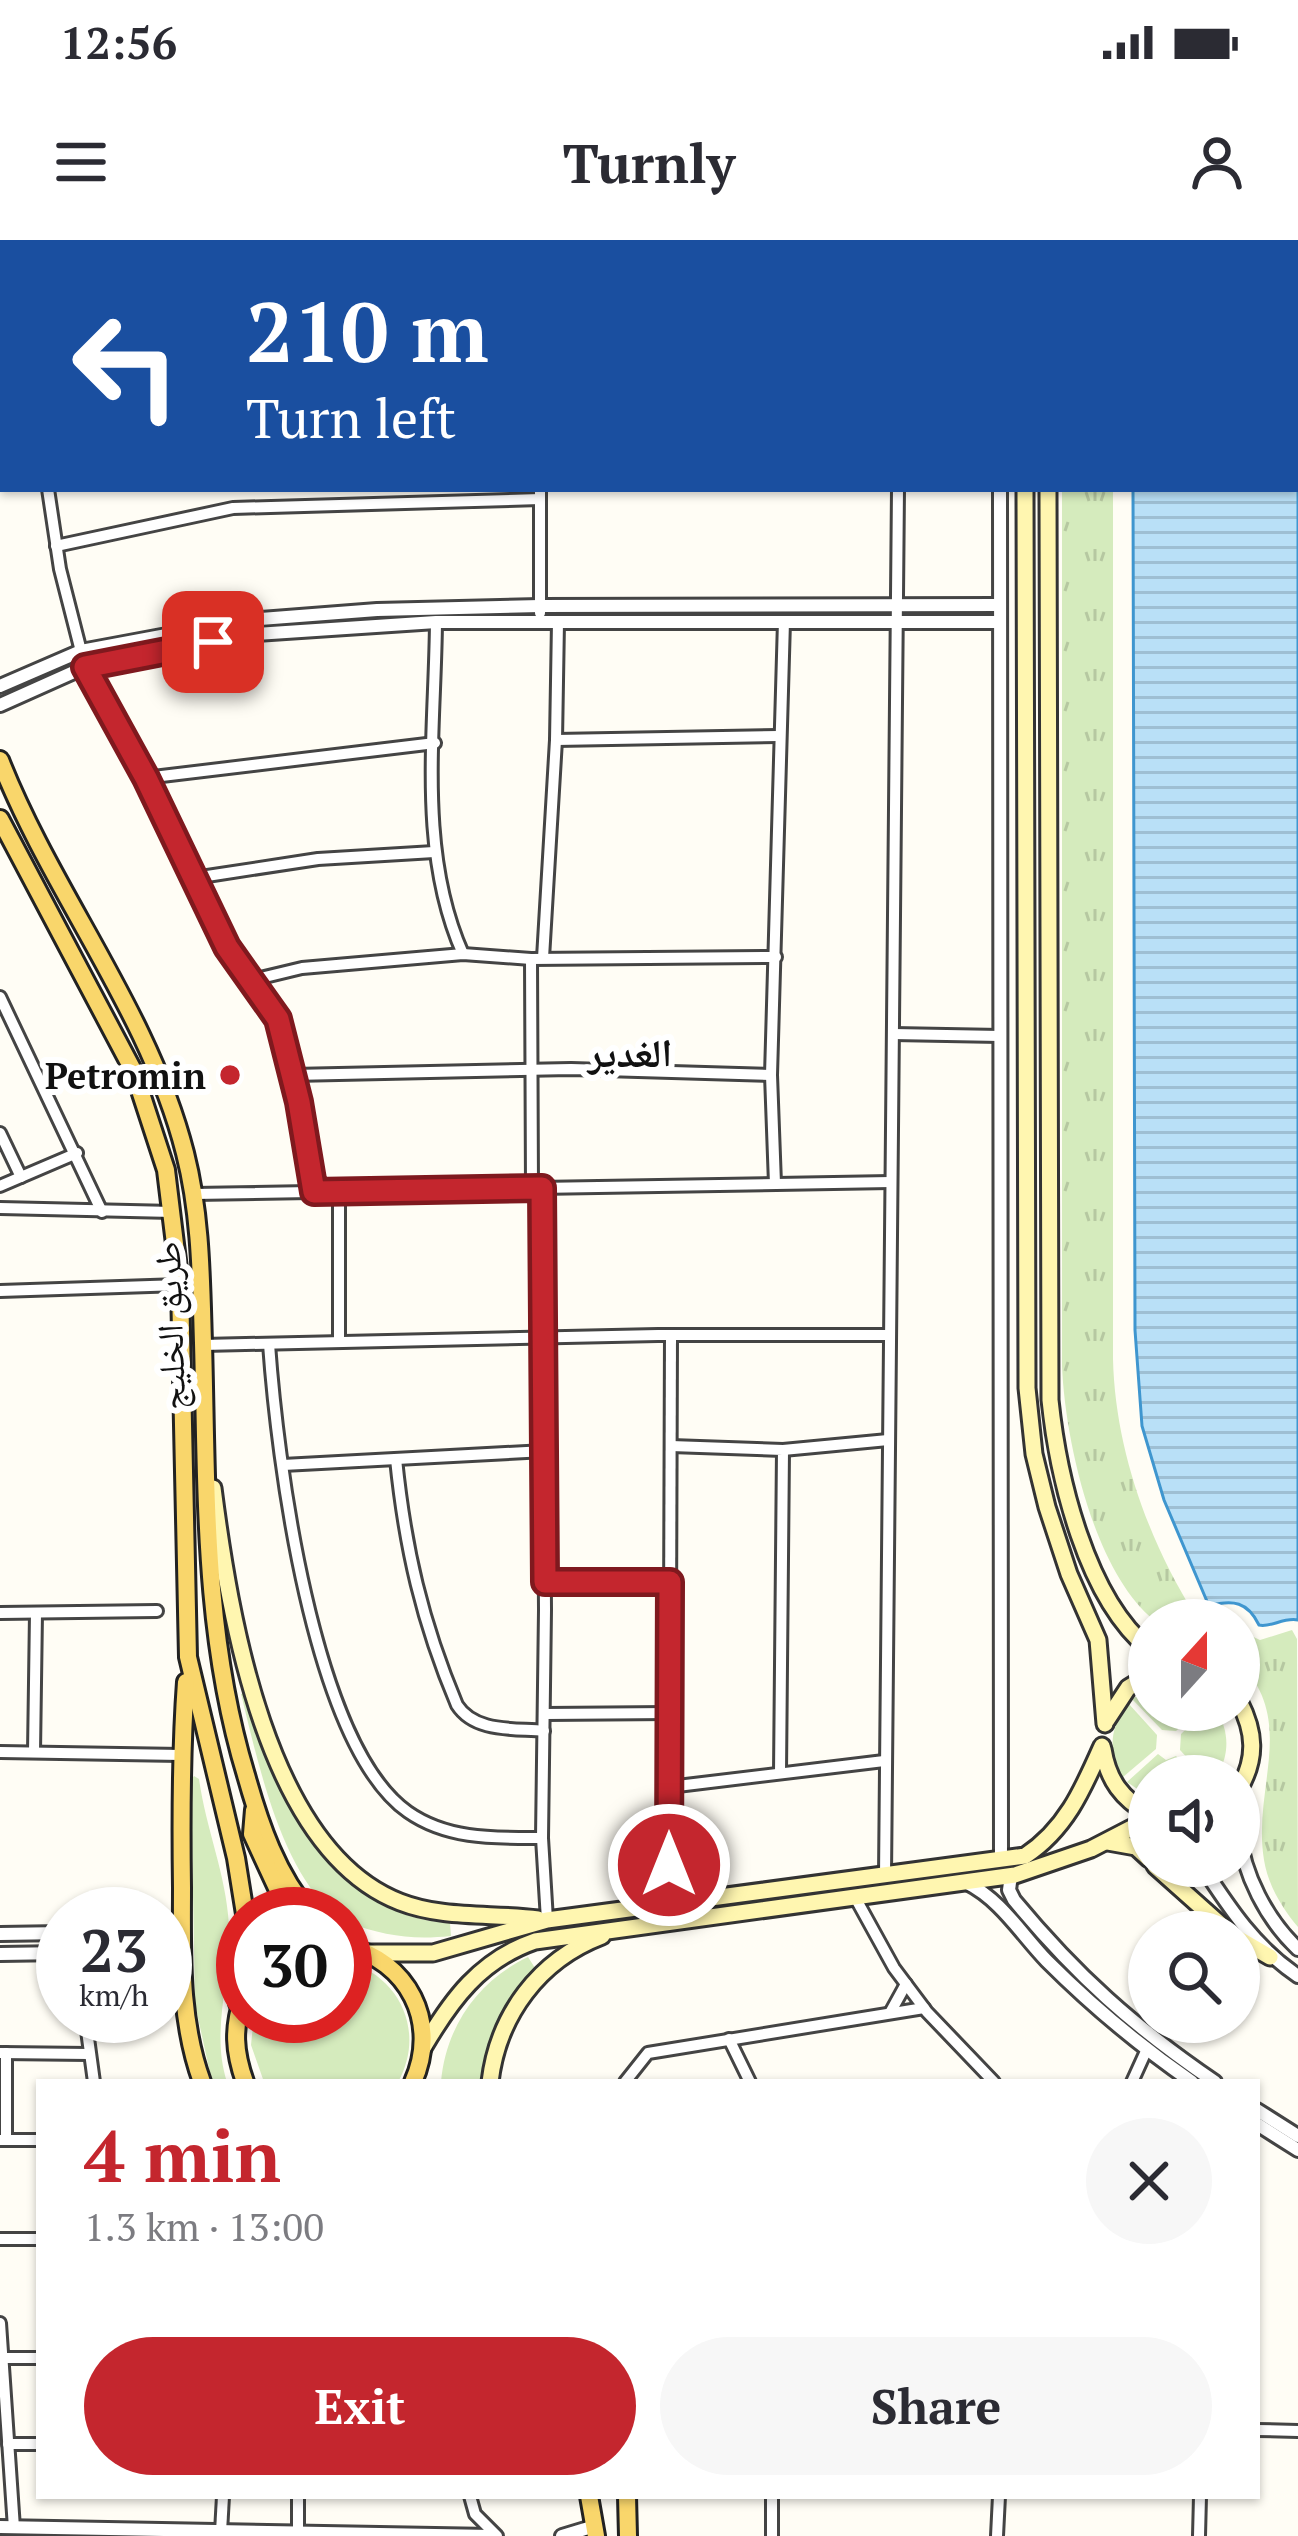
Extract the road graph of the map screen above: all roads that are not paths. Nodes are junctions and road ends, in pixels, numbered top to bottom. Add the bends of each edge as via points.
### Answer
1 (48, 492) edge
2 (898, 492) edge
3 (1000, 492) edge
4 (1025, 492) edge
5 (1048, 492) edge
6 (540, 494) edge
7 (409, 496) edge
8 (56, 546) junction
9 (897, 605) junction
10 (999, 605) junction
11 (540, 606) junction
12 (784, 621) junction
13 (436, 622) junction
14 (540, 622) junction
15 (558, 622) junction
16 (897, 622) junction
17 (999, 622) junction
18 (81, 651) junction
19 (85, 667) junction
20 (0, 686) edge
21 (0, 705) edge
22 (778, 736) junction
23 (556, 740) junction
24 (435, 743) junction
25 (0, 760) edge
26 (146, 778) junction
27 (0, 819) edge
28 (434, 852) junction
29 (194, 878) junction
30 (463, 955) junction
31 (776, 957) junction
32 (537, 958) junction
33 (252, 980) junction
34 (0, 997) edge
35 (893, 1034) junction
36 (1000, 1036) junction
37 (532, 1070) junction
38 (771, 1075) junction
39 (292, 1076) junction
40 (0, 1133) edge
41 (76, 1153) junction
42 (21, 1177) junction
43 (891, 1182) junction
44 (775, 1184) junction
45 (0, 1186) edge
46 (537, 1188) junction
47 (314, 1192) junction
48 (339, 1192) junction
49 (194, 1194) junction
50 (0, 1208) edge
51 (102, 1211) junction
52 (173, 1212) junction
53 (180, 1285) junction
54 (0, 1292) edge
55 (671, 1335) junction
56 (890, 1335) junction
57 (544, 1338) junction
58 (339, 1342) junction
59 (268, 1344) junction
60 (203, 1345) junction
61 (207, 1440) junction
62 (888, 1440) junction
63 (671, 1446) junction
64 (783, 1450) junction
65 (545, 1451) junction
66 (396, 1459) junction
67 (283, 1465) junction
68 (545, 1582) junction
69 (670, 1582) junction
70 (157, 1611) dead end
71 (35, 1612) junction
72 (0, 1613) edge
73 (1128, 1628) edge
74 (188, 1657) junction
75 (1128, 1688) edge
76 (670, 1713) junction
77 (544, 1714) junction
78 (1105, 1724) junction
79 (544, 1731) junction
80 (1102, 1746) junction
81 (0, 1752) edge
82 (34, 1752) junction
83 (181, 1755) junction
84 (884, 1761) junction
85 (780, 1773) junction
86 (669, 1786) junction
87 (1128, 1802) edge
88 (254, 1804) junction
89 (224, 1810) junction
90 (1128, 1828) edge
91 (542, 1838) junction
92 (1105, 1841) junction
93 (1128, 1845) edge
94 (1001, 1858) junction
95 (1011, 1875) junction
96 (885, 1876) junction
97 (967, 1882) junction
98 (176, 1887) edge
99 (240, 1887) edge
100 (250, 1887) edge
101 (277, 1887) edge
102 (290, 1887) edge
103 (1179, 1887) edge
104 (1215, 1887) edge
105 (1256, 1887) edge
106 (856, 1899) junction
107 (669, 1905) junction
108 (1205, 1911) edge
109 (547, 1920) junction
110 (622, 1928) junction
111 (36, 1933) edge
112 (0, 1934) edge
113 (1298, 1949) edge
114 (1260, 1951) edge
115 (36, 1953) edge
116 (372, 1953) edge
117 (0, 1954) edge
118 (372, 1955) edge
119 (1270, 1957) junction
120 (1298, 1976) edge
121 (906, 1984) junction
122 (924, 2008) junction
123 (890, 2014) junction
124 (729, 2039) junction
125 (88, 2043) edge
126 (191, 2043) edge
127 (235, 2043) edge
128 (423, 2048) junction
129 (1147, 2049) junction
130 (3, 2053) edge
131 (89, 2054) junction
132 (93, 2079) edge
133 (201, 2079) edge
134 (243, 2079) edge
135 (416, 2079) edge
136 (491, 2079) edge
137 (627, 2079) edge
138 (749, 2079) edge
139 (989, 2079) edge
140 (1133, 2079) edge
141 (1188, 2079) edge
142 (1210, 2079) edge
143 (1260, 2112) edge
144 (1260, 2125) edge
145 (1298, 2136) edge
146 (3, 2140) edge
147 (36, 2140) edge
148 (1298, 2150) edge
149 (0, 2239) edge
150 (36, 2239) edge
151 (0, 2323) edge
152 (1, 2358) edge
153 (36, 2358) edge
154 (1260, 2430) edge
155 (1298, 2431) edge
156 (8, 2444) junction
157 (36, 2444) edge
158 (223, 2499) edge
159 (298, 2499) edge
160 (471, 2499) edge
161 (590, 2499) edge
162 (626, 2499) edge
163 (772, 2499) edge
164 (999, 2499) edge
165 (1200, 2499) edge
166 (7, 2528) edge
167 (595, 2531) edge
168 (221, 2532) junction
169 (298, 2533) junction
170 (630, 2534) edge
171 (494, 2536) edge
172 (562, 2536) edge
173 (772, 2536) edge
174 (997, 2536) edge
175 (1199, 2536) edge

1 - 8 street
2 - 9 street
3 - 10 street
4 - 78 main road via 1027,1388 1047,1507 1098,1640
5 - 73 main road via 1050,1400 1084,1545
6 - 7 street
6 - 11 street
7 - 8 street via 232,508
8 - 18 street
9 - 10 street
9 - 11 street
9 - 16 street
10 - 17 street
11 - 14 street
11 - 18 street via 247,620
12 - 15 street
12 - 16 street
12 - 22 street
13 - 14 street
13 - 19 street via 256,634
13 - 24 street
14 - 15 street
15 - 23 street
16 - 17 street
16 - 35 street
17 - 36 street
18 - 19 street
18 - 20 street
19 - 21 street
19 - 26 street
22 - 23 street
22 - 31 street
23 - 32 street
24 - 26 street
24 - 28 street
25 - 49 main road, طريق الخليج via 151,1054
26 - 29 street
27 - 52 main road, طريق الخليج via 134,1072
28 - 29 street
28 - 30 street
29 - 33 street
30 - 32 street
30 - 33 street via 302,968
31 - 32 street
31 - 38 street
32 - 37 street
33 - 39 street via 278,1019
34 - 41 street
35 - 36 street
35 - 43 street
36 - 94 street
37 - 38 street
37 - 39 street
37 - 46 street
38 - 44 street
39 - 47 street
40 - 42 street
41 - 42 street
41 - 51 street
42 - 45 street
43 - 44 street
43 - 56 street
44 - 46 street
46 - 48 street
46 - 57 street
47 - 48 street
47 - 49 street
48 - 58 street
49 - 60 main road, طريق الخليج
50 - 51 street
51 - 52 street
52 - 53 main road, طريق الخليج
53 - 54 street
53 - 74 main road, طريق الخليج
55 - 56 street
55 - 57 street
55 - 63 street
56 - 62 street
57 - 58 street
57 - 65 street
58 - 59 street
59 - 60 street
59 - 67 street
60 - 61 main road, طريق الخليج
61 - 88 main road, طريق الخليج via 218,1661
61 - 109 main road via 228,1589 252,1687 318,1835 358,1878 403,1904
62 - 64 street
62 - 84 street
63 - 64 street
63 - 69 street
64 - 85 street
65 - 66 street
65 - 68 street
66 - 67 street
66 - 79 street via 425,1627 458,1705 481,1725
67 - 91 street via 320,1645 370,1771 388,1796 431,1825 460,1835
68 - 69 street
68 - 77 street
69 - 76 street
70 - 71 street
71 - 72 street
71 - 82 street
74 - 83 main road
74 - 89 main road, طريق الخليج
75 - 78 main road
76 - 77 street
76 - 86 street
77 - 79 street
78 - 80 main road
79 - 91 street
80 - 87 main road
80 - 94 main road via 1079,1799 1042,1845
81 - 82 street
82 - 83 street
83 - 98 main road
84 - 85 street
84 - 96 street
85 - 86 street
86 - 107 street
88 - 101 main road via 252,1834
88 - 102 main road, طريق الخليج
89 - 99 main road, طريق الخليج
89 - 100 main road
90 - 92 main road
91 - 109 street
92 - 93 main road
92 - 95 main road
94 - 96 main road
95 - 97 main road
95 - 142 street via 1014,1900 1065,1961
96 - 107 main road
97 - 106 main road
97 - 129 street
103 - 108 main road
104 - 119 street
105 - 113 street
106 - 110 main road
106 - 121 street
107 - 109 main road
109 - 116 main road via 434,1953
110 - 128 main road via 505,1953 464,1986
110 - 136 main road via 569,1951 533,1981 506,2023
111 - 112 street
114 - 119 main road
115 - 117 street
118 - 128 main road via 412,1993
119 - 120 street
121 - 122 street
121 - 123 street
122 - 123 street
122 - 139 street
123 - 124 street
124 - 137 street via 647,2053
124 - 138 street
125 - 131 street
126 - 133 main road
127 - 134 main road
128 - 135 main road
129 - 140 street
129 - 141 street
130 - 131 street
130 - 146 street
131 - 132 street
143 - 145 street
144 - 148 street
146 - 147 street
149 - 150 street
151 - 152 street
152 - 153 street
152 - 156 street
154 - 155 street
156 - 157 street
156 - 166 street
158 - 168 street
159 - 169 street
160 - 171 street
161 - 167 main road
162 - 170 main road
163 - 173 street
164 - 174 street
165 - 175 street
166 - 168 street
167 - 172 street
168 - 169 street
169 - 171 street

